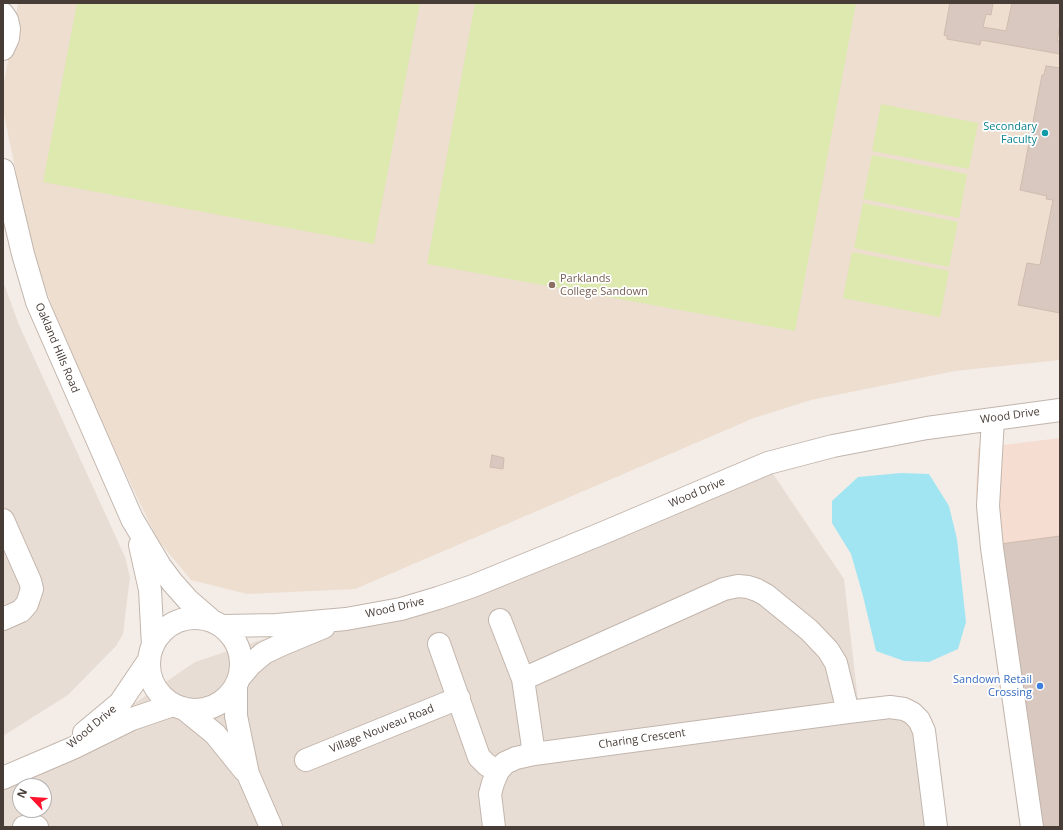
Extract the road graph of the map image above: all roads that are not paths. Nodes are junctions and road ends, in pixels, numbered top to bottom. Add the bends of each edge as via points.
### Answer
1 (4, 3) edge
2 (3, 14) edge
3 (3, 49) edge
4 (3, 170) edge
5 (1060, 410) edge
6 (992, 419) junction
7 (132, 519) junction
8 (3, 520) edge
9 (346, 619) junction
10 (3, 620) edge
11 (500, 620) dead end
12 (216, 623) junction
13 (439, 644) dead end
14 (151, 653) junction
15 (523, 679) junction
16 (238, 682) junction
17 (459, 698) junction
18 (178, 706) junction
19 (848, 712) junction
20 (60, 753) junction
21 (534, 754) junction
22 (306, 760) dead end
23 (498, 771) junction
24 (248, 774) junction
25 (3, 778) edge
26 (24, 827) edge
27 (37, 827) edge
28 (271, 827) edge
29 (494, 827) edge
30 (936, 827) edge
31 (1032, 827) edge

1 - 2 street
2 - 3 street via 9,29
4 - 7 street, Oakland Hills Road via 37,302
5 - 6 street, Wood Drive
6 - 9 street, Wood Drive via 832,446 768,463 473,586 401,608
6 - 31 street via 988,506 992,548
7 - 12 street, Oakland Hills Road via 172,582 188,600
7 - 14 street, Oakland Hills Road via 150,590
8 - 10 street via 32,589 27,604
9 - 12 street, Wood Drive via 277,625
9 - 16 street, Wood Drive via 264,653 251,664
11 - 15 street
12 - 14 street via 193,617 176,621 156,638
12 - 16 street via 234,638 240,649 242,665
13 - 17 street
14 - 18 street via 150,672 154,686 161,695
14 - 20 street, Wood Drive via 120,703
15 - 19 street via 724,588 743,587 766,595 809,630 828,650 836,663
15 - 21 street
16 - 18 street via 225,699 210,708 193,710
16 - 24 street via 236,716
17 - 22 street, Village Nouveau Road
17 - 23 street via 479,757
18 - 20 street, Wood Drive via 132,719
18 - 24 street via 215,734
19 - 21 street, Charing Crescent
19 - 30 street, Charing Crescent via 904,708 919,720 924,731
20 - 25 street, Wood Drive
21 - 23 street, Charing Crescent via 505,763
23 - 29 street via 490,794
24 - 28 street
26 - 27 street

